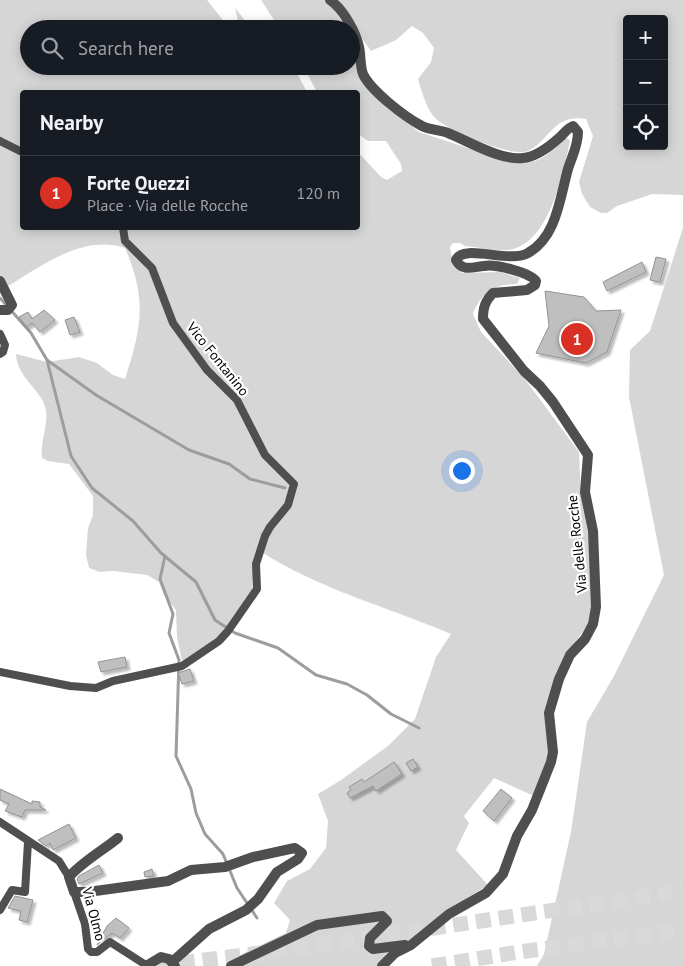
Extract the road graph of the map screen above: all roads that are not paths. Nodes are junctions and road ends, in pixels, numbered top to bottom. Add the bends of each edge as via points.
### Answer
1 (330, 0) edge
2 (346, 20) edge
3 (360, 55) edge
4 (0, 140) edge
5 (20, 151) edge
6 (123, 230) edge
7 (0, 281) edge
8 (5, 309) edge
9 (0, 334) edge
10 (0, 354) edge
11 (0, 672) edge
12 (0, 822) edge
13 (118, 838) dead end
14 (28, 842) junction
15 (69, 877) junction
16 (74, 892) junction
17 (0, 910) edge
18 (412, 945) junction
19 (173, 964) edge
20 (146, 966) edge
21 (231, 966) edge
22 (382, 966) edge

1 - 2 street, Via delle Rocche
3 - 18 street, Via delle Rocche via 362,72 368,83 400,111 423,126 499,154 521,159 530,157 549,147 568,128 572,126 577,130 577,148 567,172 558,210 536,248 520,256 470,252 458,255 456,260 466,268 485,266 516,271 536,281 531,289 492,293 486,300 483,319 524,372 553,402 588,456 584,492 593,538 596,606 593,624 570,656 559,679 549,713 551,762 503,874 486,893 449,914
4 - 5 street
6 - 11 street, Vico Fontanino via 125,241 152,268 173,323 207,370 236,400 266,454 294,484 288,505 270,527 259,555 255,571 257,589 219,641 182,666 96,688
7 - 8 street via 12,302
9 - 10 street via 5,345
12 - 14 street, Via Olmo
13 - 15 street, Via Olmo
14 - 15 street, Via Olmo via 59,861
14 - 17 street via 25,892 12,890
15 - 16 street, Via Olmo
16 - 19 street via 168,881 191,870 225,867 290,848 302,852 298,859 277,872 246,910 209,929
16 - 20 street, Via Olmo via 86,924 88,949 98,952 110,942
18 - 21 street via 373,949 368,942 386,924 386,919 382,916 352,919 317,924
18 - 22 street, Via delle Rocche via 395,953
19 - 20 street, Via Olmo via 161,957

